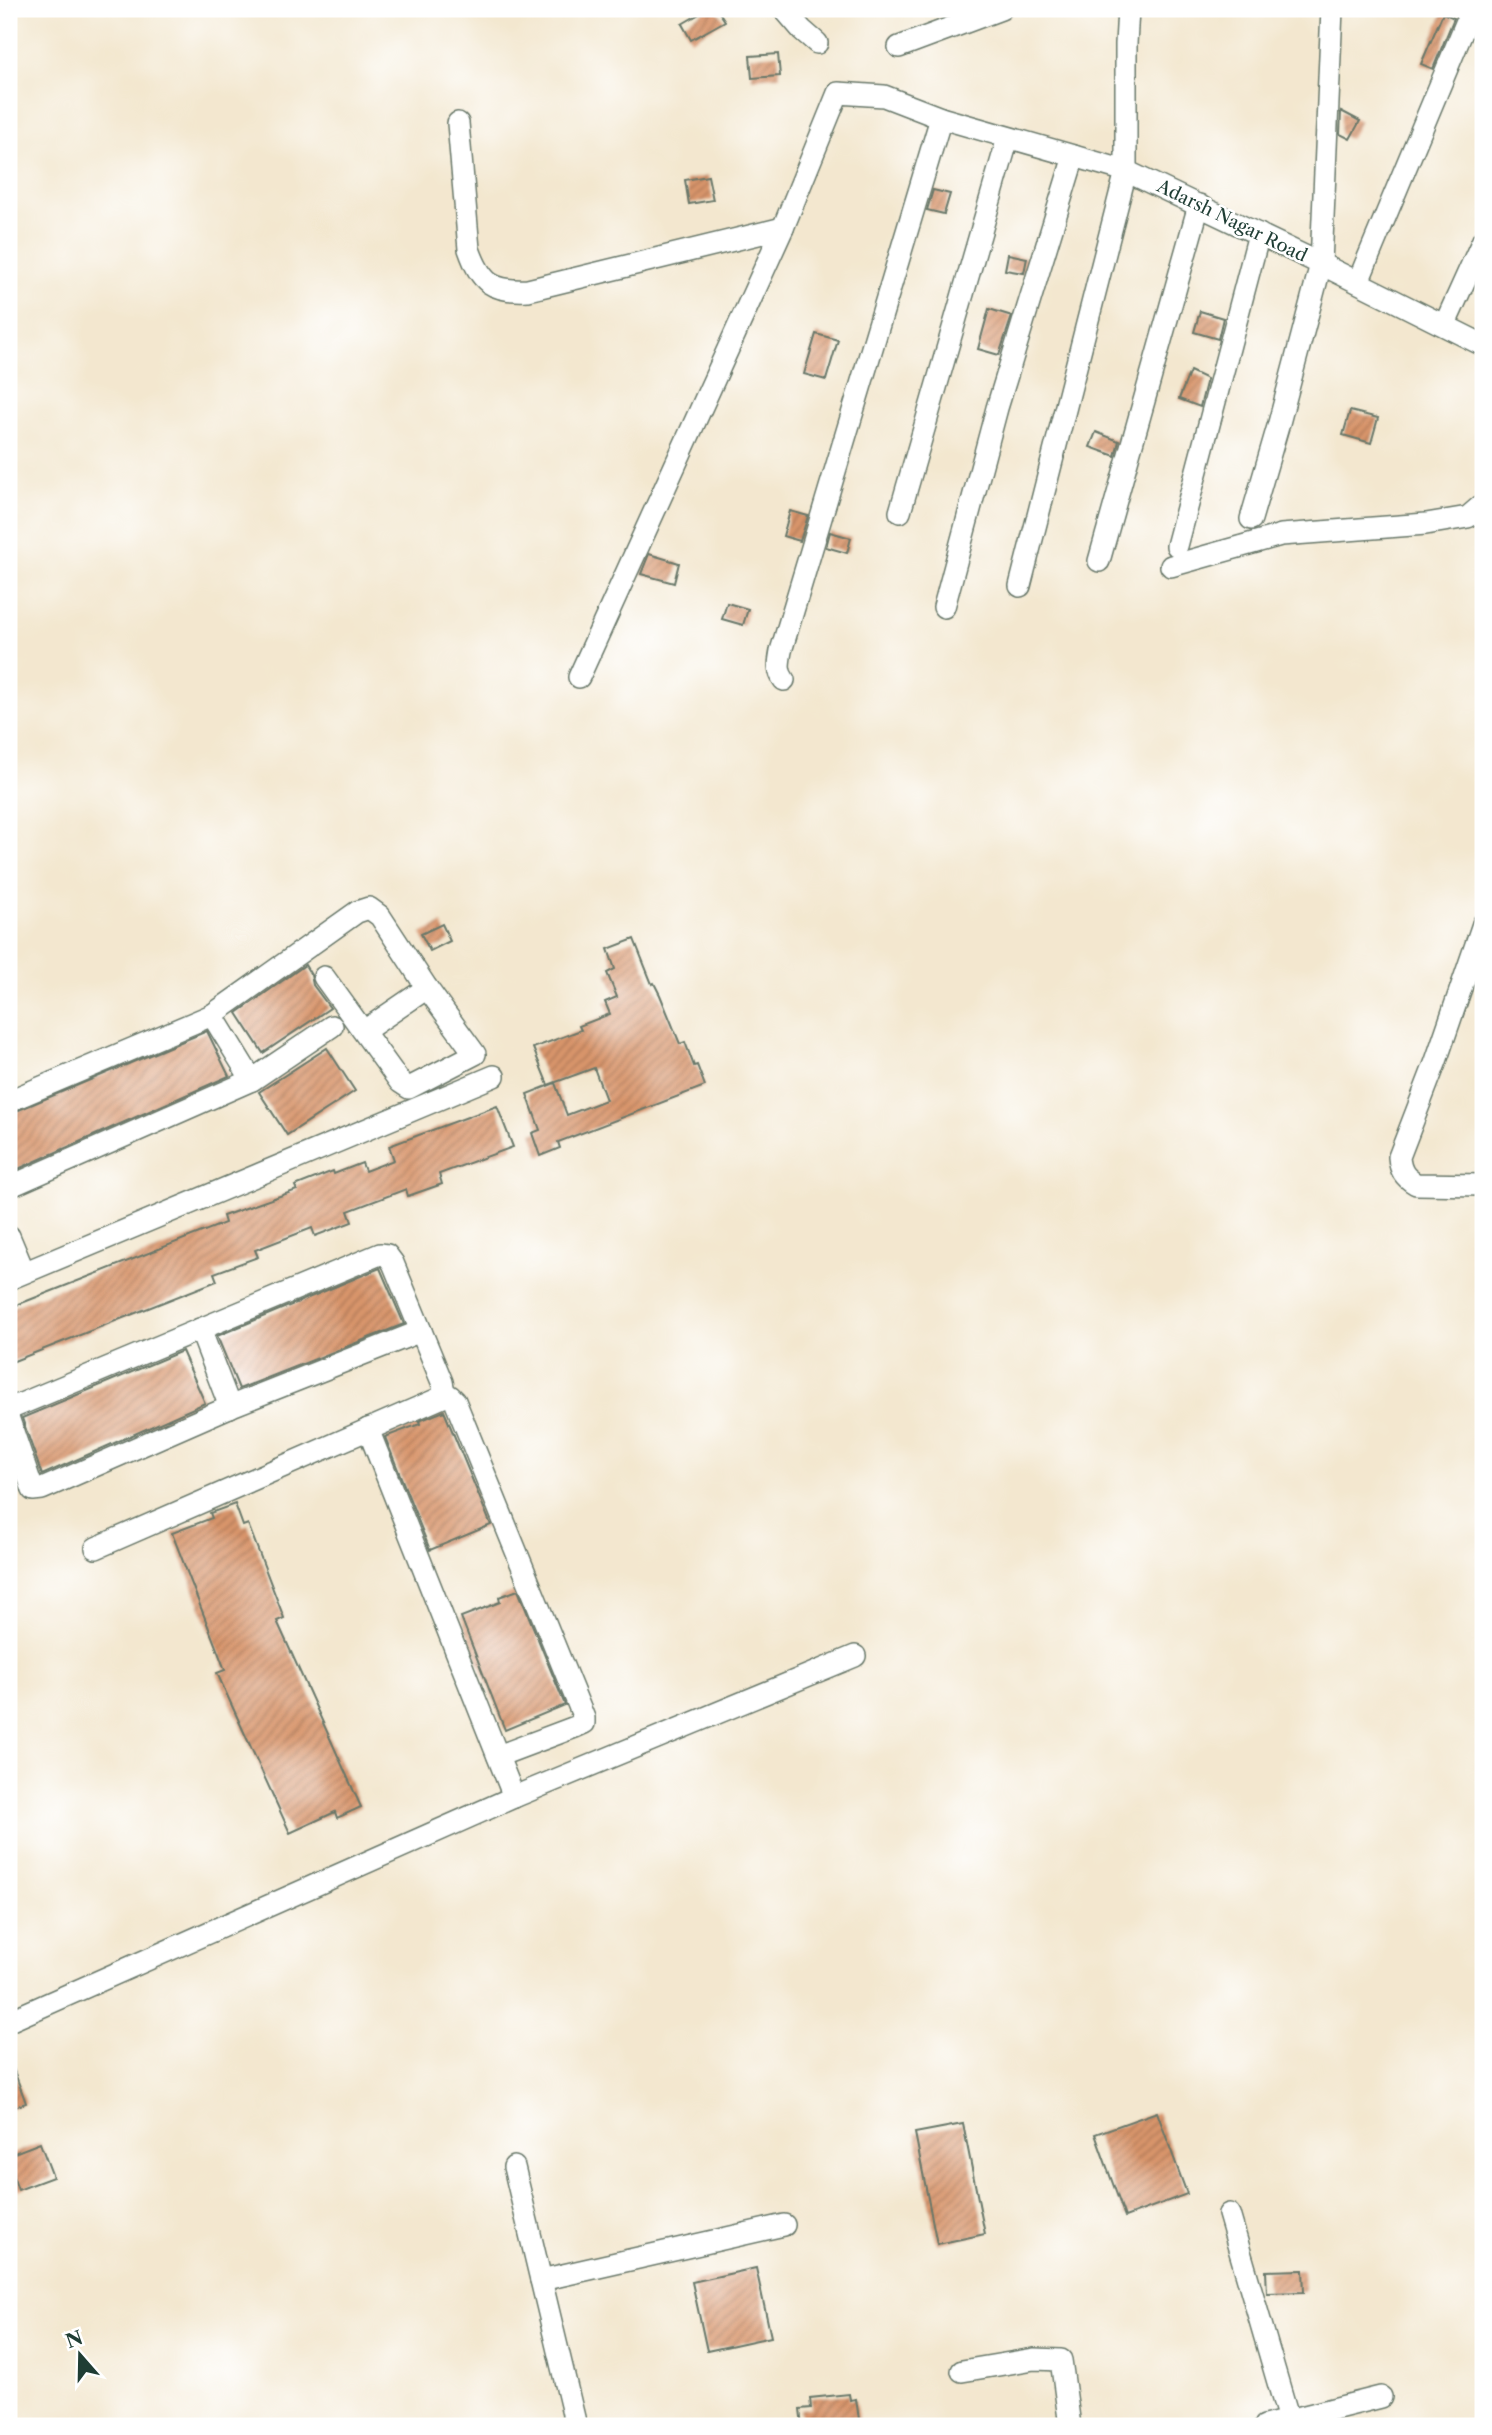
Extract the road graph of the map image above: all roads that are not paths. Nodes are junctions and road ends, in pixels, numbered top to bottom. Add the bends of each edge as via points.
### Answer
1 (784, 9) edge
2 (1002, 9) edge
3 (1128, 9) edge
4 (1332, 9) edge
5 (1471, 11) dead end
6 (817, 43) dead end
7 (899, 47) dead end
8 (941, 118) junction
9 (458, 123) dead end
10 (1009, 138) junction
11 (1074, 156) junction
12 (1126, 171) junction
13 (1199, 205) junction
14 (783, 228) junction
15 (1259, 234) junction
16 (1483, 240) edge
17 (1321, 264) junction
18 (1359, 282) junction
19 (1445, 324) junction
20 (1483, 345) edge
21 (1483, 504) edge
22 (900, 512) dead end
23 (1251, 519) dead end
24 (1099, 561) dead end
25 (1020, 586) dead end
26 (944, 607) dead end
27 (579, 677) dead end
28 (784, 680) dead end
29 (1483, 924) edge
30 (324, 977) dead end
31 (427, 988) junction
32 (212, 1015) junction
33 (332, 1027) dead end
34 (364, 1031) junction
35 (494, 1076) dead end
36 (252, 1080) junction
37 (409, 1088) junction
38 (9, 1101) edge
39 (419, 1107) junction
40 (1483, 1185) edge
41 (9, 1187) edge
42 (9, 1236) edge
43 (16, 1276) edge
44 (200, 1329) junction
45 (421, 1331) junction
46 (445, 1396) junction
47 (230, 1407) junction
48 (9, 1409) edge
49 (9, 1420) edge
50 (368, 1429) junction
51 (96, 1548) dead end
52 (855, 1656) dead end
53 (498, 1756) junction
54 (514, 1797) junction
55 (9, 2021) edge
56 (514, 2167) dead end
57 (1229, 2214) dead end
58 (783, 2225) dead end
59 (541, 2280) junction
60 (962, 2371) dead end
61 (1381, 2397) dead end
62 (1289, 2420) junction
63 (576, 2426) edge
64 (1070, 2426) edge
65 (1265, 2426) edge

1 - 6 street
2 - 7 street
3 - 12 street
4 - 17 street
5 - 18 street
8 - 10 street, Adarsh Nagar Road
8 - 14 street, Adarsh Nagar Road via 884,96 838,93
8 - 28 street via 781,652
9 - 14 street via 469,249 484,280 497,288 528,290
10 - 11 street, Adarsh Nagar Road
10 - 22 street
11 - 12 street, Adarsh Nagar Road
11 - 26 street via 997,408
12 - 13 street, Adarsh Nagar Road
12 - 25 street
13 - 15 street, Adarsh Nagar Road
13 - 24 street
14 - 27 street
15 - 17 street, Adarsh Nagar Road
15 - 21 street via 1174,556 1281,535 1468,517
16 - 19 street
17 - 18 street, Adarsh Nagar Road
17 - 23 street
18 - 19 street, Adarsh Nagar Road
19 - 20 street, Adarsh Nagar Road
29 - 40 street via 1399,1157 1400,1168 1416,1184
30 - 34 street
31 - 32 street via 380,916 369,908
31 - 34 street
31 - 37 street via 475,1054
32 - 36 street
32 - 38 street
33 - 36 street
34 - 37 street
35 - 39 street
36 - 41 street
37 - 39 street
39 - 43 street
42 - 43 street
44 - 45 street via 380,1254 393,1263
44 - 47 street
44 - 48 street
45 - 46 street
45 - 47 street
46 - 50 street
46 - 53 street via 455,1401 584,1718 584,1723
47 - 49 street via 33,1490
50 - 51 street
50 - 53 street
52 - 54 street
53 - 54 street
54 - 55 street
56 - 59 street
57 - 62 street
58 - 59 street
59 - 63 street
60 - 64 street via 1034,2359 1061,2360
61 - 62 street
62 - 65 street

